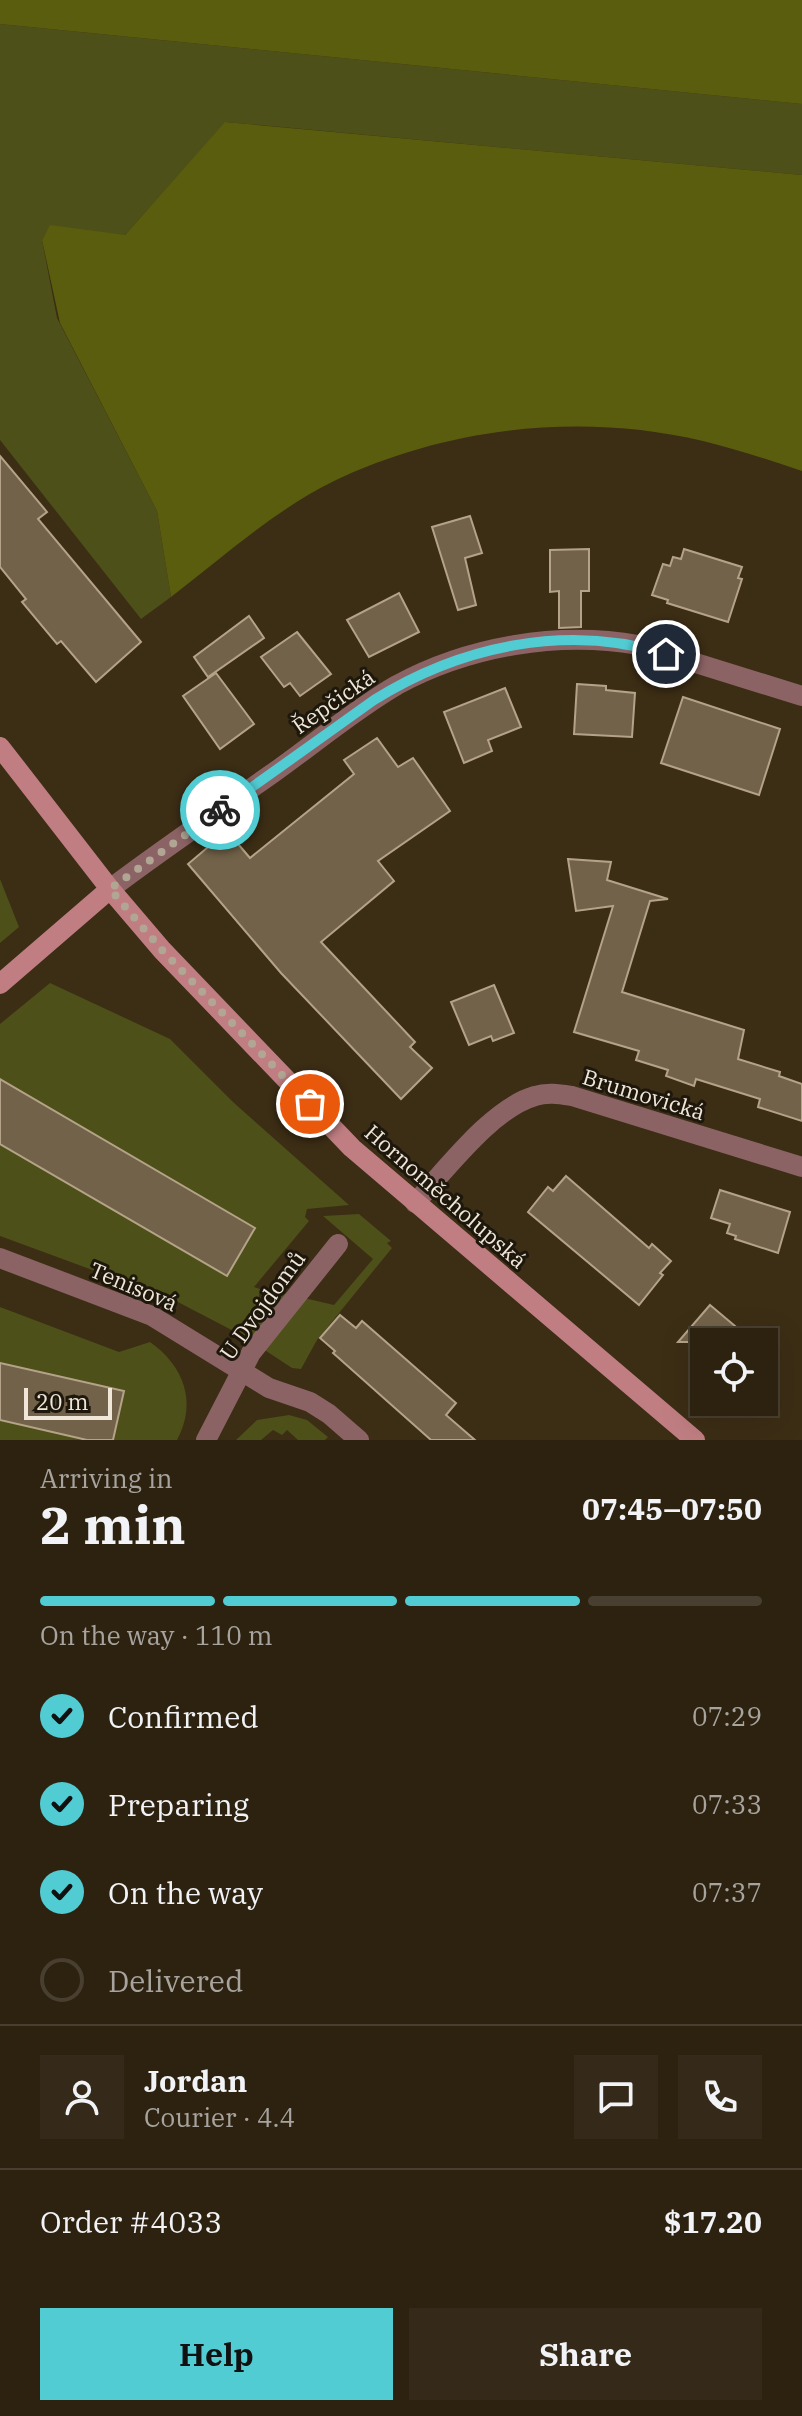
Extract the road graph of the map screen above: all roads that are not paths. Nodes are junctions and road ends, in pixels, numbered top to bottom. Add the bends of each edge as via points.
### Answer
1 (802, 696) edge
2 (0, 747) edge
3 (110, 889) junction
4 (0, 984) edge
5 (802, 1167) edge
6 (415, 1203) junction
7 (338, 1244) dead end
8 (0, 1258) edge
9 (242, 1371) junction
10 (206, 1440) edge
11 (359, 1440) edge
12 (695, 1440) edge

1 - 3 street, Řepčická via 612,641 557,640 475,654 374,700
2 - 3 street, Hornoměcholupská
3 - 4 street
3 - 6 street, Hornoměcholupská via 352,1148
5 - 6 street, Brumovická via 572,1096 543,1094 497,1115
6 - 12 street, Hornoměcholupská
7 - 9 street, U Dvojdomů
8 - 9 street, Tenisová via 152,1316
9 - 10 street, U Dvojdomů
9 - 11 street, Tenisová via 269,1388 310,1402

